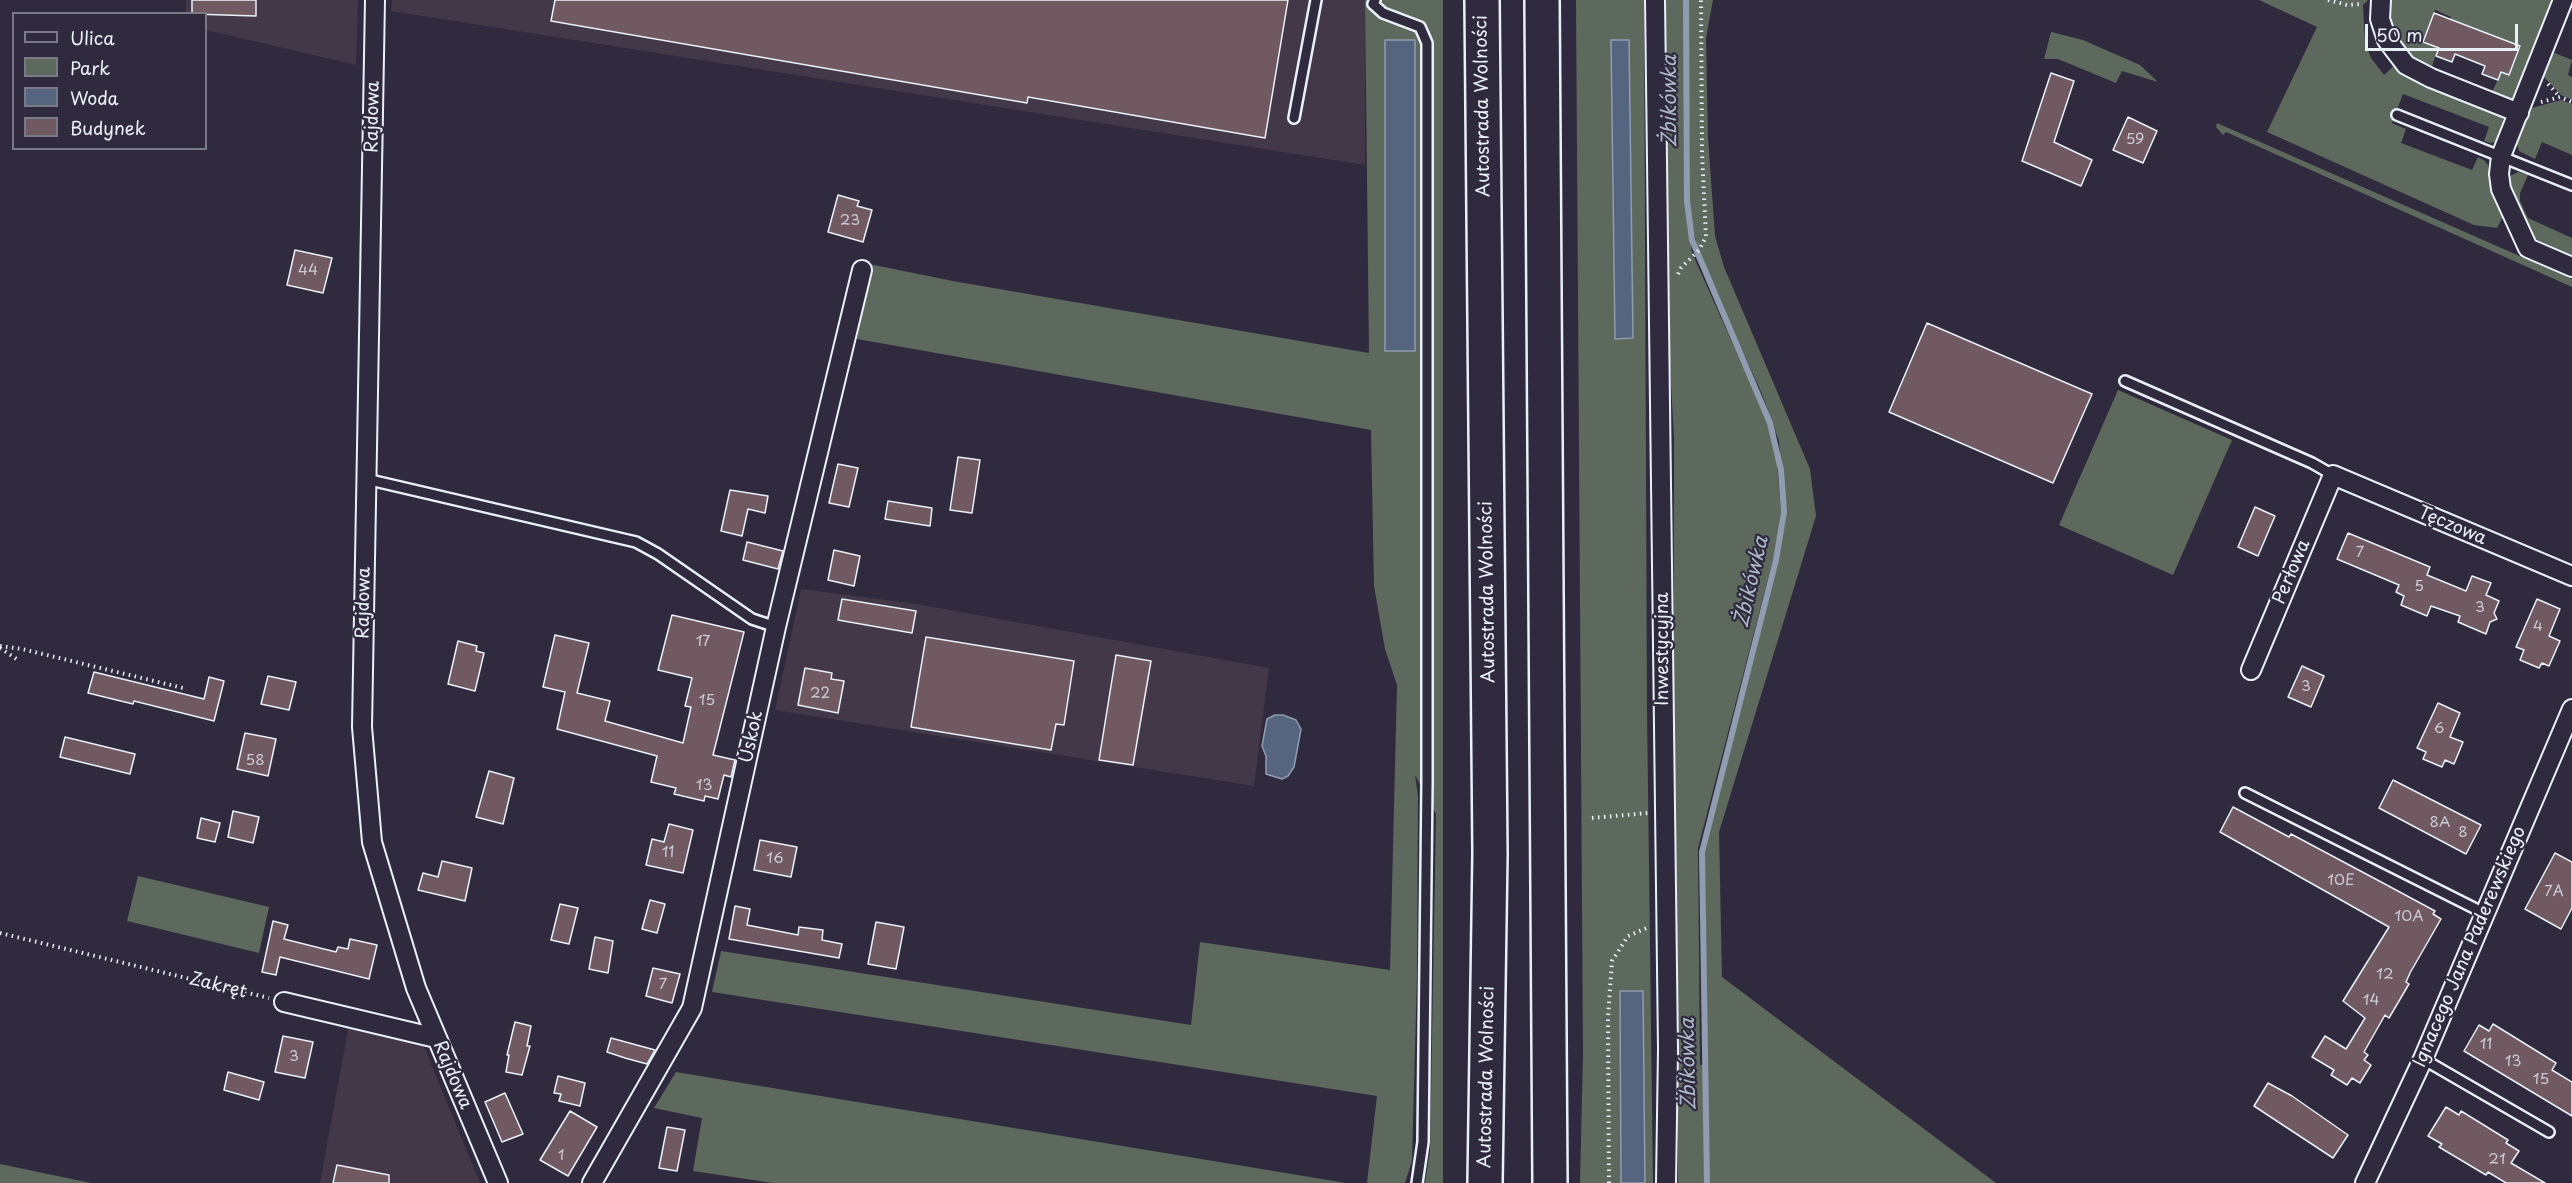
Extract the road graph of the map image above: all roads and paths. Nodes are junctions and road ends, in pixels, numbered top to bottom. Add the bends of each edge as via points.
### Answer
1 (375, 0) edge
2 (1316, 0) edge
3 (1375, 0) edge
4 (1482, 0) edge
5 (1542, 0) edge
6 (1655, 0) edge
7 (1701, 0) edge
8 (2328, 0) edge
9 (2563, 0) edge
10 (2374, 1) edge
11 (2518, 113) junction
12 (2397, 115) dead end
13 (1294, 118) dead end
14 (2501, 156) junction
15 (2572, 185) edge
16 (1692, 257) dead end
17 (2572, 267) edge
18 (862, 270) dead end
19 (2125, 381) dead end
20 (2333, 475) junction
21 (366, 479) junction
22 (2572, 576) edge
23 (776, 627) junction
24 (0, 647) edge
25 (18, 660) dead end
26 (2251, 670) dead end
27 (187, 689) dead end
28 (2572, 709) edge
29 (2245, 793) dead end
30 (1664, 812) junction
31 (1592, 818) dead end
32 (2484, 913) junction
33 (1648, 928) dead end
34 (0, 933) edge
35 (284, 1002) joint
36 (436, 1038) junction
37 (2423, 1059) junction
38 (2549, 1132) dead end
39 (498, 1183) edge
40 (592, 1183) edge
41 (1417, 1183) edge
42 (1485, 1183) edge
43 (1550, 1183) edge
44 (1610, 1183) edge
45 (1666, 1183) edge
46 (2365, 1183) edge

1 - 21 street, Rajdowa
2 - 13 lane
3 - 41 lane via 1373,4 1383,13 1420,27 1427,43 1424,1131
4 - 42 highway, Autostrada Wolności via 1490,853
5 - 43 highway
6 - 30 street, Inwestycyjna
7 - 16 path via 1706,237
8 - 10 path via 2347,6
9 - 11 street
10 - 11 street via 2387,40 2406,65
11 - 14 street
12 - 14 lane
14 - 15 lane
14 - 17 street via 2501,189 2528,248
18 - 23 street, Uskok
19 - 20 lane
20 - 22 street, Tęczowa
20 - 26 street, Perłowa
21 - 23 lane via 636,542 752,619
21 - 36 street, Rajdowa via 362,727 372,842 416,988
23 - 40 street, Uskok via 692,1008
24 - 25 path
24 - 27 path
28 - 32 street, Ignacego Jana Paderewskiego
29 - 32 lane
30 - 31 path
30 - 45 street, Inwestycyjna
32 - 37 street, Ignacego Jana Paderewskiego
33 - 44 path via 1628,936 1612,961 1608,1017
34 - 35 path, Zakręt
35 - 36 street
36 - 39 street, Rajdowa
37 - 38 lane
37 - 46 street, Ignacego Jana Paderewskiego

